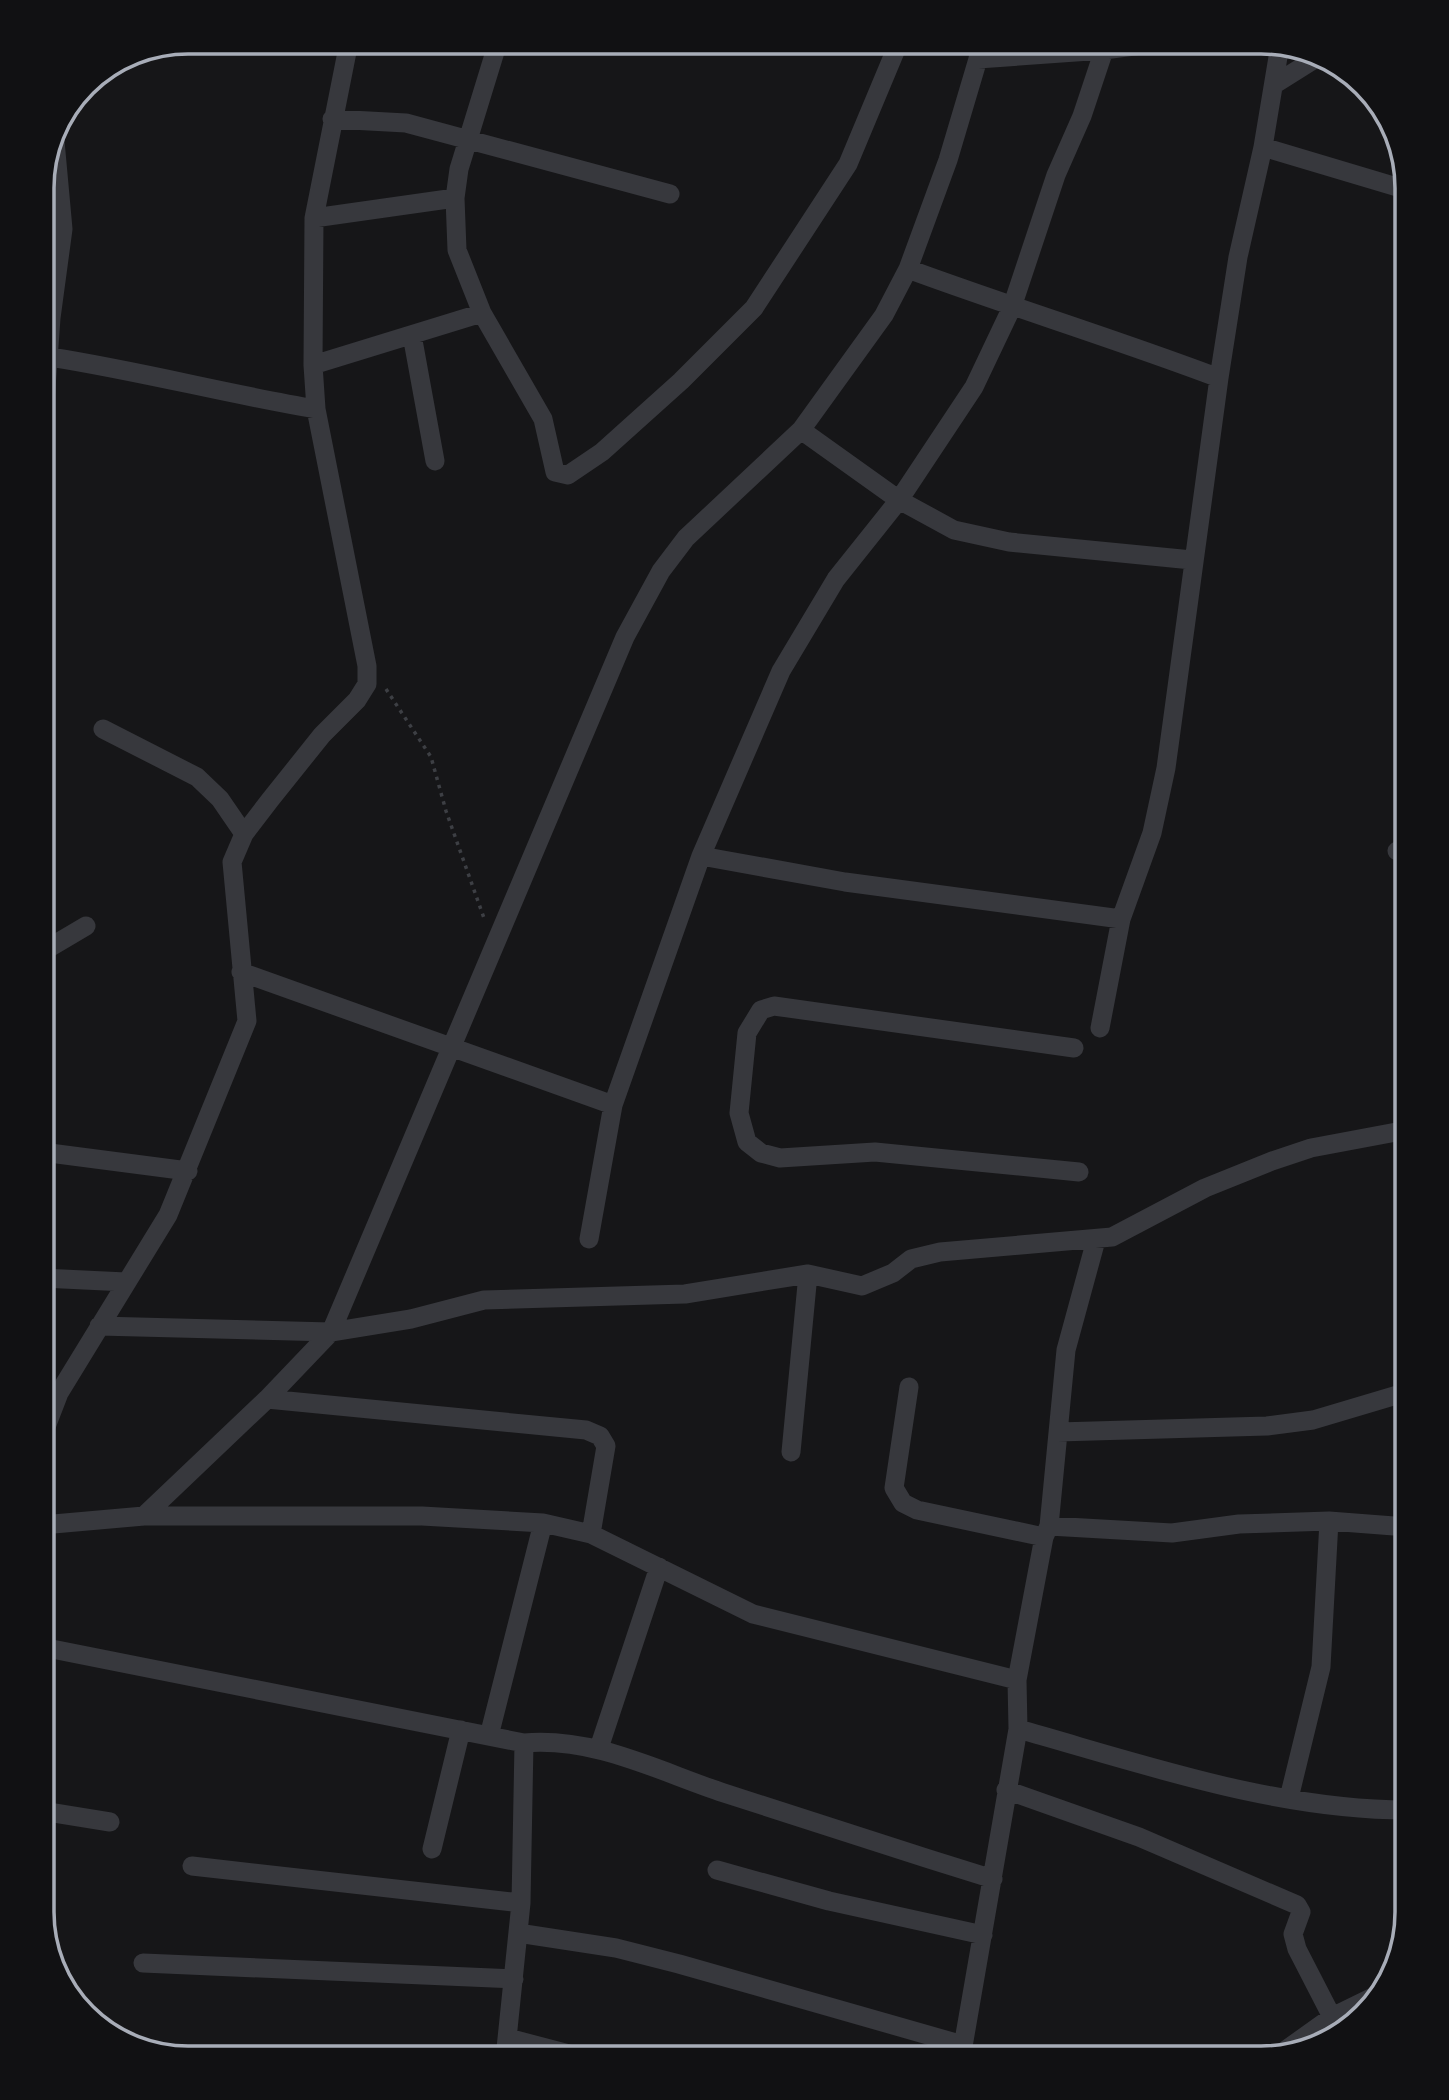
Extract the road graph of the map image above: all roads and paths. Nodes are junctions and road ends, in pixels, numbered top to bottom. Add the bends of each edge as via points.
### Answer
1 (346, 54) edge
2 (495, 54) edge
3 (894, 55) edge
4 (978, 55) edge
5 (1102, 55) edge
6 (1279, 56) edge
7 (1308, 63) edge
8 (1275, 84) junction
9 (332, 119) junction
10 (471, 138) junction
11 (1263, 147) junction
12 (57, 163) edge
13 (1395, 186) edge
14 (670, 194) dead end
15 (455, 198) junction
16 (314, 218) junction
17 (908, 269) junction
18 (1012, 307) junction
19 (55, 308) edge
20 (482, 313) junction
21 (412, 335) junction
22 (55, 358) edge
23 (313, 365) junction
24 (1219, 378) junction
25 (316, 409) junction
26 (801, 430) junction
27 (435, 461) dead end
28 (899, 500) junction
29 (1192, 560) junction
30 (366, 666) junction
31 (103, 729) dead end
32 (244, 834) junction
33 (701, 856) junction
34 (1121, 919) junction
35 (86, 926) dead end
36 (55, 945) edge
37 (494, 947) junction
38 (241, 972) junction
39 (1100, 1028) dead end
40 (1074, 1048) dead end
41 (452, 1049) junction
42 (613, 1105) junction
43 (1395, 1132) edge
44 (54, 1154) edge
45 (188, 1171) junction
46 (1079, 1172) dead end
47 (589, 1239) dead end
48 (1096, 1240) junction
49 (808, 1274) junction
50 (54, 1279) edge
51 (126, 1282) junction
52 (99, 1326) junction
53 (331, 1332) junction
54 (909, 1388) dead end
55 (1395, 1396) edge
56 (267, 1399) junction
57 (54, 1404) edge
58 (1058, 1432) junction
59 (791, 1452) dead end
60 (145, 1516) junction
61 (1329, 1521) junction
62 (543, 1523) junction
63 (54, 1524) edge
64 (1395, 1526) edge
65 (1047, 1532) junction
66 (591, 1534) junction
67 (659, 1567) junction
68 (54, 1649) edge
69 (1017, 1680) junction
70 (1018, 1729) junction
71 (461, 1730) junction
72 (489, 1736) junction
73 (524, 1743) junction
74 (599, 1748) junction
75 (1006, 1790) junction
76 (1289, 1798) junction
77 (1395, 1809) edge
78 (54, 1813) edge
79 (110, 1822) dead end
80 (432, 1849) dead end
81 (192, 1866) dead end
82 (717, 1870) dead end
83 (993, 1879) junction
84 (521, 1903) junction
85 (519, 1933) junction
86 (983, 1935) junction
87 (143, 1963) dead end
88 (514, 1979) junction
89 (1355, 2006) edge
90 (1332, 2017) junction
91 (1306, 2038) edge
92 (507, 2045) edge
93 (945, 2046) edge
94 (963, 2046) edge

1 - 9 street
2 - 10 street
3 - 20 street via 848,163 754,307 661,399 602,452 568,475 555,472 543,419
4 - 17 street via 948,160
5 - 18 street
6 - 8 street
7 - 8 street
8 - 11 street
9 - 10 street via 407,123
9 - 16 street
10 - 14 street
10 - 15 street via 459,169
11 - 13 street
11 - 24 street via 1238,257
12 - 19 street via 63,229
15 - 16 street
15 - 20 street via 457,250
16 - 23 street
17 - 18 street
17 - 26 street via 884,315
18 - 24 street via 1095,331
18 - 28 street via 974,387
20 - 21 street
21 - 23 street
21 - 27 street
22 - 25 street
23 - 25 street
24 - 29 street
25 - 30 street
26 - 28 street
26 - 37 street via 686,538 661,571 625,637
28 - 29 street via 954,530 1009,542
28 - 33 street via 836,579 781,671
29 - 34 street via 1166,768 1152,833
30 - 32 street via 367,684 357,700 322,735
30 - 37 path via 431,757
31 - 32 street via 198,778 220,799
32 - 38 street via 232,862
33 - 34 street via 845,882
33 - 42 street
34 - 39 street
35 - 36 street
37 - 41 street
38 - 41 street
38 - 45 street via 247,1021
40 - 46 street via 774,1006 761,1010 747,1033 740,1113 747,1142 761,1153 780,1158 875,1152
41 - 42 street
41 - 53 street
42 - 47 street
43 - 48 street via 1311,1148 1272,1161 1205,1188 1112,1237
44 - 45 street
45 - 51 street via 168,1215
48 - 49 street via 940,1252 911,1259 893,1273 862,1286
48 - 58 street via 1066,1350
49 - 53 street via 685,1294 484,1300 411,1319
49 - 59 street
50 - 51 street
51 - 52 street
52 - 53 street
52 - 57 street
53 - 56 street
54 - 65 street via 894,1488 903,1503 916,1510
55 - 58 street via 1313,1420 1267,1426
56 - 60 street
56 - 66 street via 593,1433 606,1446
58 - 65 street
60 - 62 street via 422,1516
60 - 63 street
61 - 64 street
61 - 65 street via 1239,1524 1172,1533
61 - 76 street via 1321,1667
62 - 66 street
62 - 72 street
65 - 69 street
66 - 67 street
67 - 69 street via 753,1614
67 - 74 street
68 - 71 street
69 - 70 street
70 - 75 street
70 - 76 street
71 - 72 street
71 - 80 street
72 - 73 street
73 - 74 street
73 - 84 street
74 - 83 street
75 - 83 street
75 - 90 street via 1139,1837 1297,1905 1301,1912 1293,1934 1297,1949
76 - 77 street
78 - 79 street
81 - 84 street
82 - 86 street
83 - 86 street
84 - 85 street
85 - 88 street
85 - 93 street via 615,1948 679,1964
86 - 94 street
87 - 88 street
88 - 92 street
89 - 90 street
90 - 91 street

